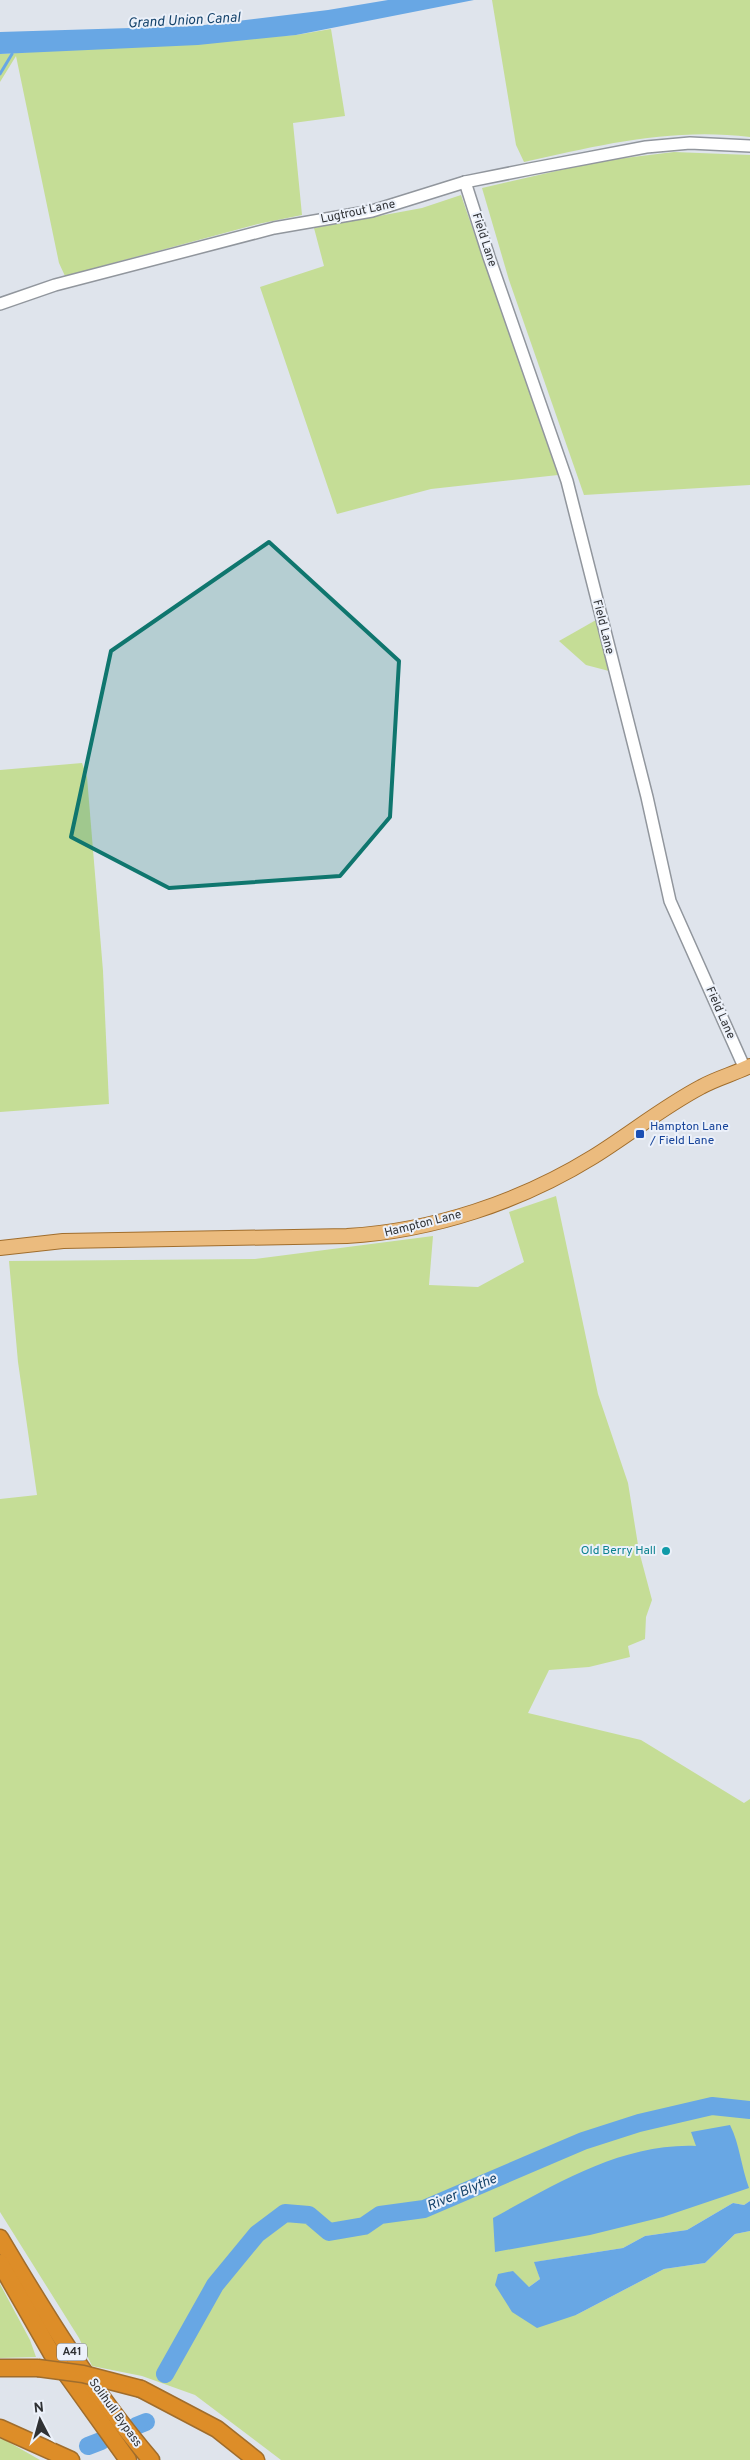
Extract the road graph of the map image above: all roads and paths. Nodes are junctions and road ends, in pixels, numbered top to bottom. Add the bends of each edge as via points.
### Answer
1 (750, 146) edge
2 (465, 182) junction
3 (0, 304) edge
4 (747, 1068) edge
5 (0, 1248) edge
6 (0, 2238) edge
7 (0, 2263) edge
8 (0, 2368) edge
9 (0, 2428) edge
10 (71, 2460) edge
11 (128, 2460) edge
12 (151, 2460) edge
13 (256, 2460) edge

1 - 2 street, Lugtrout Lane via 690,143 646,147
2 - 3 street, Lugtrout Lane via 372,211 274,228 55,285
2 - 4 street, Field Lane via 567,481 670,901
4 - 5 main road, Hampton Lane via 696,1090 594,1156 524,1194 416,1228 347,1236 63,1241
6 - 12 highway, Solihull Bypass / A41 via 68,2347
7 - 11 highway, Solihull Bypass / A41 via 52,2354
8 - 13 highway, bridge via 38,2368 83,2374 141,2389 217,2429
9 - 10 highway

